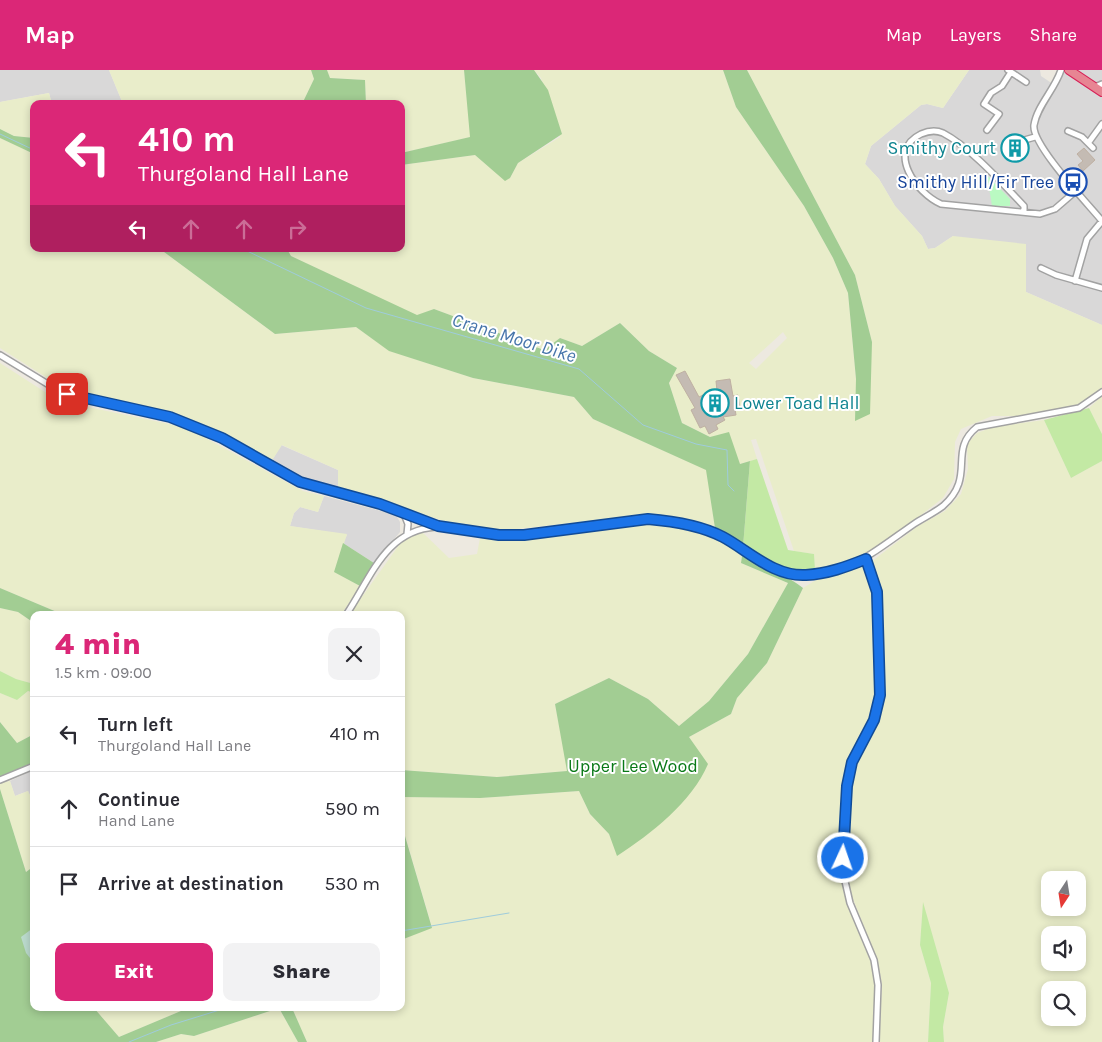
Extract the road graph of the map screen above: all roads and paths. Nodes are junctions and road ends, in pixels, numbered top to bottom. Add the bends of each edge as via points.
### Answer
1 (1061, 70) edge
2 (1069, 70) edge
3 (1009, 71) edge
4 (1026, 82) dead end
5 (1100, 88) edge
6 (1102, 124) edge
7 (987, 130) dead end
8 (1068, 131) dead end
9 (1035, 137) junction
10 (1021, 141) dead end
11 (1089, 142) junction
12 (1093, 148) dead end
13 (1077, 190) junction
14 (1024, 212) junction
15 (1102, 221) edge
16 (1041, 268) dead end
17 (1075, 281) junction
18 (1102, 288) edge
19 (0, 356) edge
20 (1102, 392) edge
21 (404, 514) junction
22 (438, 526) junction
23 (407, 534) junction
24 (866, 559) junction
25 (348, 611) edge
26 (30, 768) edge
27 (0, 780) edge
28 (876, 1042) edge

1 - 9 street via 1036,119
2 - 5 highway
3 - 4 street
3 - 7 street via 1002,86 990,93 984,104 999,114
6 - 11 street
8 - 11 street
9 - 10 street
9 - 13 street
11 - 12 street
13 - 14 street via 1048,213
13 - 15 street
14 - 14 street via 953,207 931,200 905,165 904,149 909,142 927,132 943,133 1000,180 1024,206
15 - 17 street via 1087,239
16 - 17 street
17 - 18 street
19 - 21 street via 59,391 170,417 222,438 300,482
20 - 24 street via 1079,408 977,427 963,443 961,481 955,492 942,506
21 - 22 street
21 - 23 street
22 - 23 street
22 - 24 street via 499,535 524,535 661,520 713,532 776,570 801,575 836,571
23 - 25 street via 400,537 377,565
24 - 28 street via 877,592 880,695 874,720 852,762 847,786 842,868 850,903 874,960 878,985
26 - 27 street

